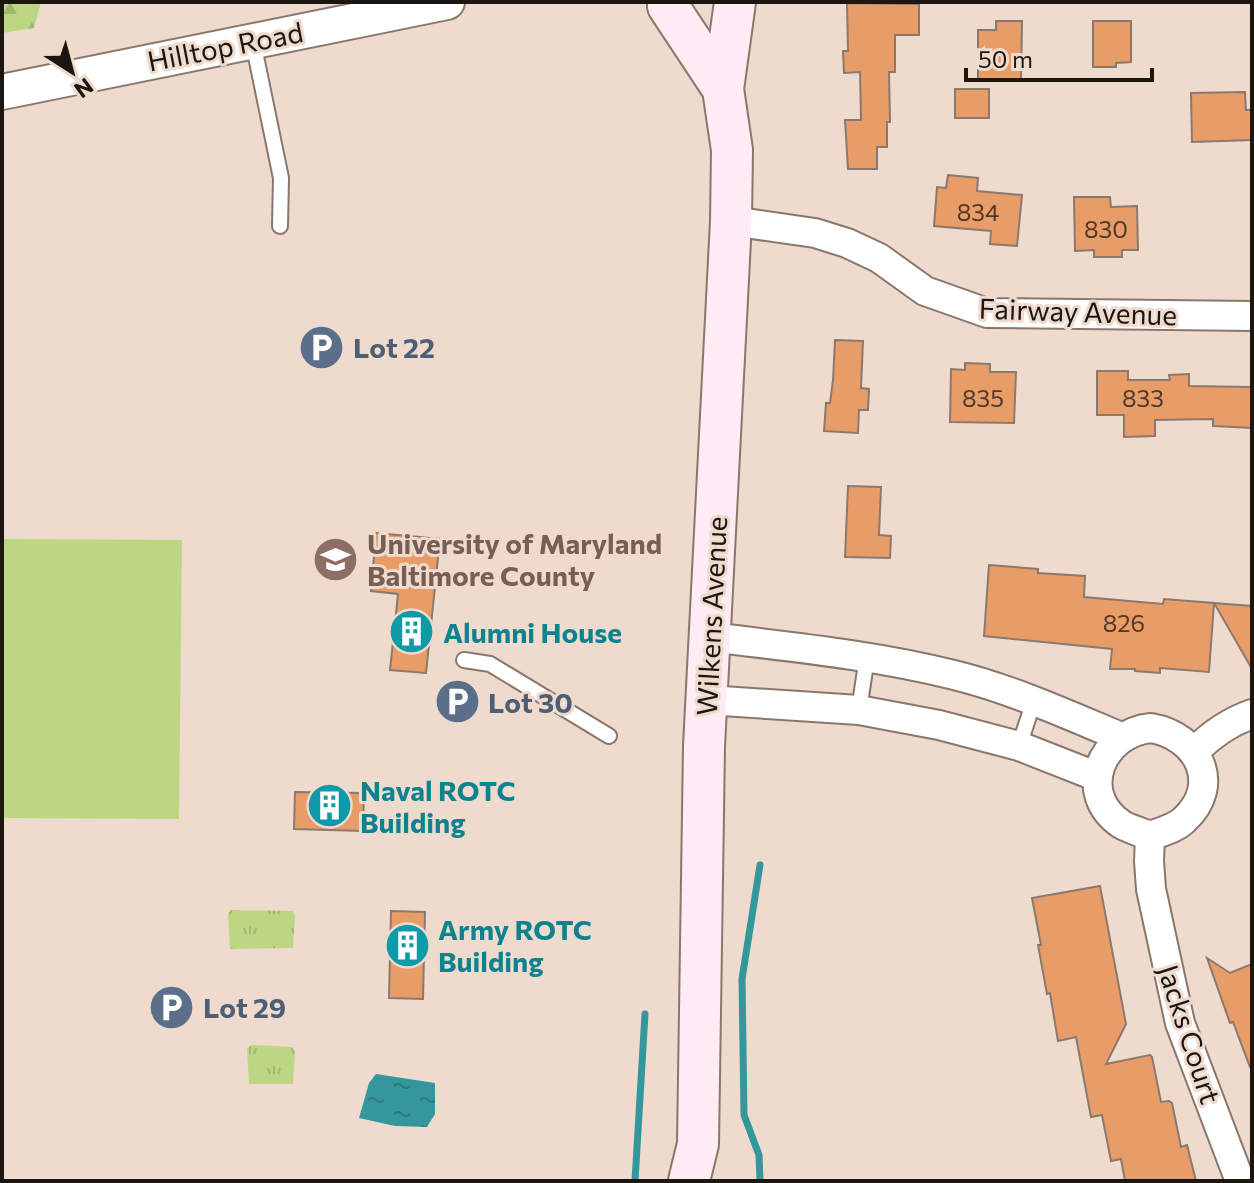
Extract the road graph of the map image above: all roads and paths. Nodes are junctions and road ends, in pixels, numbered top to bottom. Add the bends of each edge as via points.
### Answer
1 (447, 2) edge
2 (724, 2) edge
3 (735, 2) edge
4 (664, 4) edge
5 (253, 40) junction
6 (723, 89) junction
7 (2, 92) edge
8 (731, 221) junction
9 (280, 226) dead end
10 (1252, 316) edge
11 (710, 637) junction
12 (867, 657) junction
13 (464, 660) dead end
14 (707, 700) junction
15 (1034, 701) junction
16 (859, 710) junction
17 (1252, 714) edge
18 (609, 736) dead end
19 (1121, 737) junction
20 (1019, 746) junction
21 (1195, 751) junction
22 (1098, 777) junction
23 (1150, 836) junction
24 (699, 1169) edge
25 (1240, 1181) edge

1 - 5 street, Hilltop Road
2 - 4 main road via 698,12
3 - 6 main road, Wilkens Avenue
4 - 6 main road, Wilkens Avenue
5 - 7 street, Hilltop Road
5 - 9 lane via 281,178
6 - 8 main road, Wilkens Avenue via 732,150
8 - 10 street, Fairway Avenue via 847,243 925,291 987,313
8 - 11 main road, Wilkens Avenue
11 - 12 street
11 - 14 main road, Wilkens Avenue
12 - 15 street via 955,675
12 - 16 lane
13 - 18 lane via 490,664
14 - 16 street
14 - 24 main road, Wilkens Avenue
15 - 19 street
15 - 20 lane
16 - 20 street
17 - 21 street via 1211,735
19 - 21 street via 1137,729 1168,731
19 - 22 street via 1106,752
20 - 22 street
21 - 23 street via 1203,787 1196,806 1183,822
22 - 23 street via 1105,806 1121,824
23 - 25 street, Jacks Court via 1151,889 1180,1023

